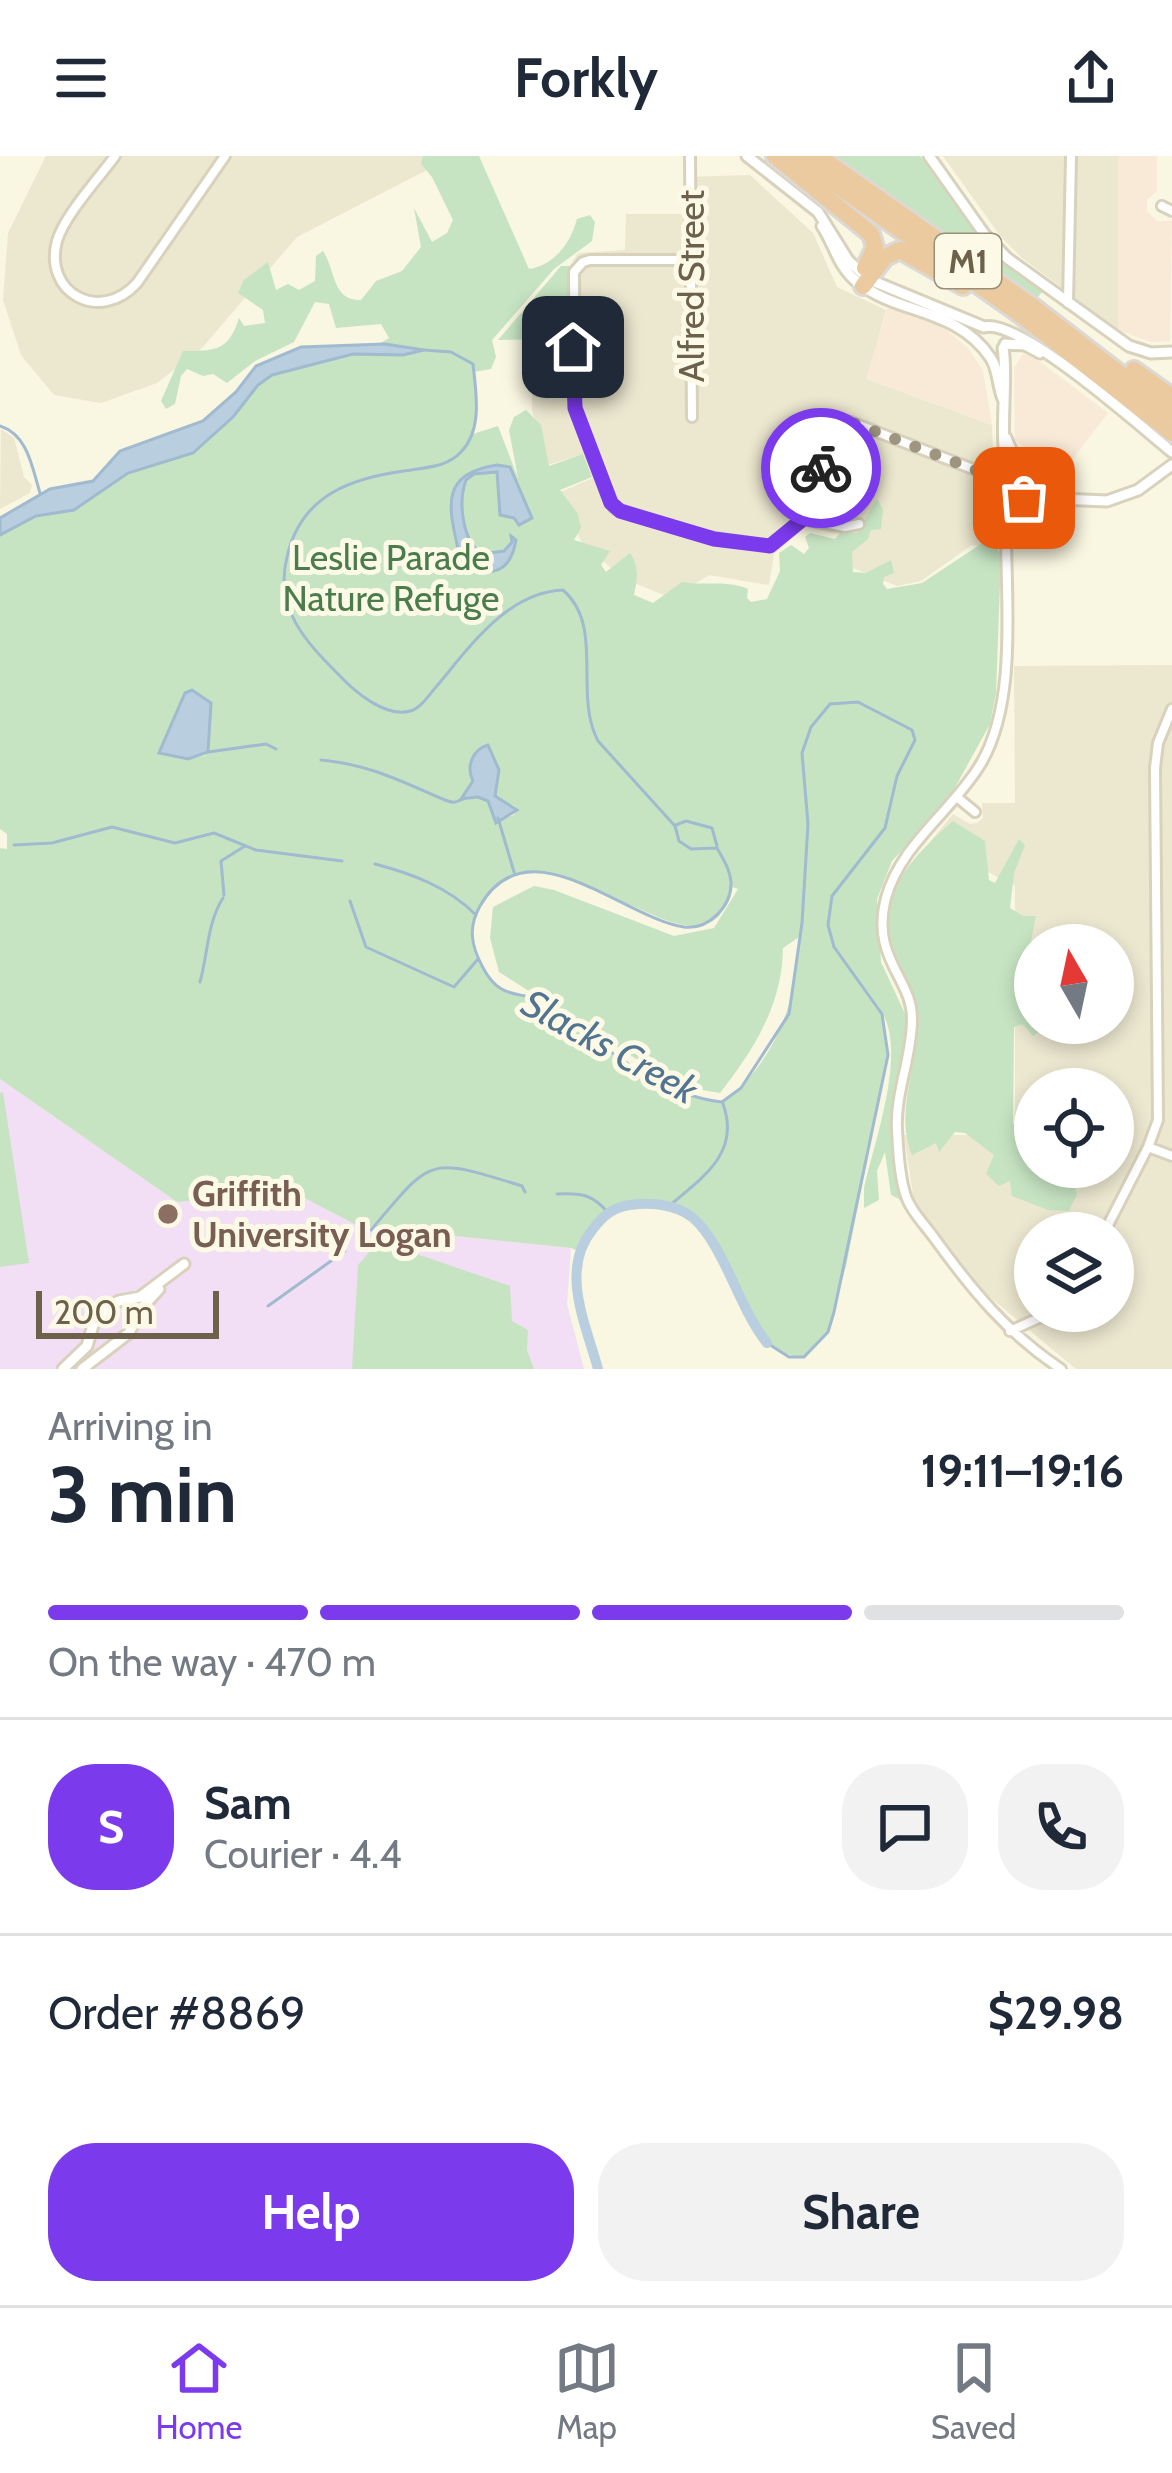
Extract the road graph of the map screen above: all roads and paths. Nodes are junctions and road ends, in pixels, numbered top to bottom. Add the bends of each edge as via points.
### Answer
1 (115, 156) edge
2 (690, 156) edge
3 (748, 156) edge
4 (775, 156) edge
5 (795, 156) edge
6 (818, 156) edge
7 (929, 156) edge
8 (1071, 156) edge
9 (220, 157) edge
10 (805, 202) junction
11 (691, 260) junction
12 (866, 274) junction
13 (1068, 303) junction
14 (1017, 312) junction
15 (984, 327) junction
16 (1004, 330) junction
17 (977, 340) junction
18 (1004, 346) junction
19 (988, 352) junction
20 (1172, 352) edge
21 (1098, 355) junction
22 (1056, 361) junction
23 (1172, 397) edge
24 (1004, 401) junction
25 (1172, 414) edge
26 (692, 417) dead end
27 (1172, 433) edge
28 (1172, 452) edge
29 (1172, 465) edge
30 (1013, 474) junction
31 (1034, 484) junction
32 (1028, 496) junction
33 (1013, 497) junction
34 (1057, 498) junction
35 (803, 519) junction
36 (859, 524) dead end
37 (1172, 709) edge
38 (958, 798) junction
39 (975, 812) dead end
40 (1148, 1148) junction
41 (1172, 1156) edge
42 (1115, 1212) edge
43 (180, 1267) dead end
44 (136, 1305) junction
45 (1014, 1329) edge
46 (1010, 1331) junction
47 (90, 1335) junction
48 (107, 1347) junction
49 (63, 1369) edge
50 (82, 1369) edge
51 (1061, 1369) edge

1 - 9 street via 57,240 65,287 94,303 110,304 137,283
2 - 11 street, Alfred Street
3 - 10 street
4 - 12 highway via 869,231 875,243
5 - 14 highway, M1
6 - 21 highway, M1
7 - 13 street via 985,235
8 - 13 street
10 - 12 street
10 - 12 street via 841,265
11 - 26 street, Alfred Street
11 - 35 street via 590,260 573,280 575,408 614,508 770,546
12 - 14 highway via 889,253 905,251
12 - 15 street
12 - 17 street
13 - 20 street via 1129,346
14 - 27 highway, M1
15 - 16 street
15 - 17 street
16 - 18 street
16 - 22 street
17 - 19 street
18 - 19 street
18 - 22 street via 1028,346
18 - 24 street
19 - 24 street
21 - 23 highway via 1114,356
21 - 25 highway, M1
22 - 28 street
24 - 30 street via 1004,459
29 - 34 street via 1107,500
30 - 31 street
30 - 33 street
30 - 35 street via 986,474 840,422
31 - 32 street
31 - 34 street
32 - 33 street
32 - 34 street
33 - 38 street via 1004,694 991,744
35 - 36 street
37 - 40 street via 1155,768 1158,1120
38 - 39 street
38 - 46 street via 898,866 884,903 888,961 912,1022 897,1128 908,1201
40 - 41 street
40 - 42 street
43 - 44 street
44 - 47 street via 119,1300 108,1307
44 - 48 street via 129,1333
45 - 46 street
46 - 51 street
47 - 48 street via 94,1346
47 - 49 street
48 - 50 street

